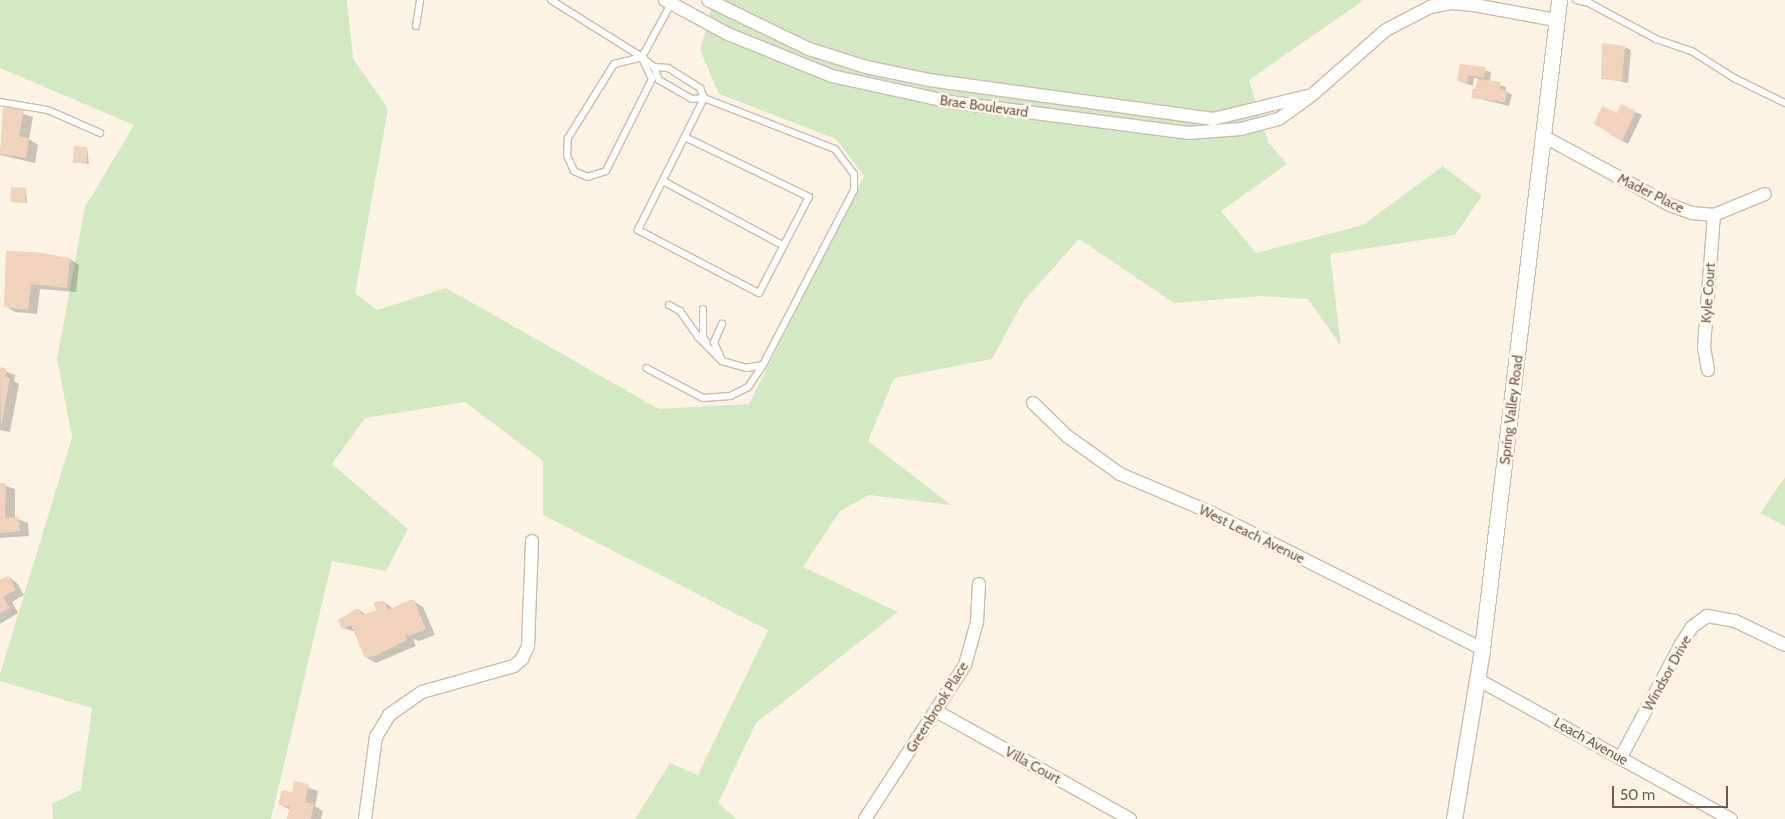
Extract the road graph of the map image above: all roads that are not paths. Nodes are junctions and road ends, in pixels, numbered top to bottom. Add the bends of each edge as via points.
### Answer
1 (420, 0) edge
2 (551, 0) edge
3 (708, 0) edge
4 (1558, 0) edge
5 (1576, 0) edge
6 (669, 2) edge
7 (1556, 20) junction
8 (416, 26) dead end
9 (642, 57) junction
10 (654, 67) junction
11 (1312, 95) junction
12 (704, 98) junction
13 (0, 102) edge
14 (1785, 103) edge
15 (100, 134) dead end
16 (686, 136) junction
17 (1542, 136) junction
18 (663, 181) junction
19 (1765, 194) dead end
20 (1714, 215) junction
21 (784, 246) junction
22 (669, 305) dead end
23 (703, 309) dead end
24 (722, 324) dead end
25 (722, 361) junction
26 (762, 365) junction
27 (646, 368) dead end
28 (1708, 370) dead end
29 (1033, 403) dead end
30 (532, 541) dead end
31 (979, 584) dead end
32 (1785, 645) edge
33 (1482, 648) junction
34 (1477, 679) junction
35 (936, 711) junction
36 (1621, 757) junction
37 (365, 819) edge
38 (865, 819) edge
39 (1130, 819) edge
40 (1454, 819) edge
41 (1731, 819) edge

1 - 8 lane
2 - 9 lane
3 - 11 street, Brae Boulevard via 809,49 866,67 929,80 1213,119
4 - 7 street, Spring Valley Road
5 - 14 lane via 1589,3 1656,39 1693,52 1734,78
6 - 9 lane
6 - 11 street, Brae Boulevard via 728,34 832,76 950,102 1188,133 1241,129 1279,119
7 - 11 street, Brae Boulevard via 1474,5 1451,3 1430,7 1386,30
7 - 17 street, Spring Valley Road
9 - 9 lane via 614,64 568,138 567,155 574,171 588,176 606,171 652,79
9 - 10 lane
10 - 12 lane via 668,68 700,88
10 - 12 lane via 659,80 692,99
12 - 16 lane
12 - 26 lane via 835,150 854,174 854,190
13 - 15 lane via 48,110
16 - 18 lane
16 - 21 lane via 809,197
17 - 20 street, Mader Place via 1670,205
17 - 33 street, Spring Valley Road
18 - 21 lane
18 - 21 lane via 638,230 759,292
19 - 20 street
20 - 28 street, Kyle Court via 1704,347
22 - 25 lane via 680,310 698,337
23 - 25 lane via 703,337
24 - 25 lane via 714,342
25 - 26 lane via 746,368
26 - 27 lane via 748,387 730,396 703,398
29 - 33 street, West Leach Avenue via 1067,436 1120,474 1212,513
30 - 37 street via 528,646 522,659 514,666 422,692 389,715 376,737
31 - 35 street, Greenbrook Place via 973,644 965,665
32 - 36 street, Windsor Drive via 1735,621 1707,616 1692,627 1681,644
33 - 34 street, Spring Valley Road
34 - 36 street, Leach Avenue
34 - 40 street, Spring Valley Road
35 - 38 street, Greenbrook Place
35 - 39 street, Villa Court
36 - 41 street, Leach Avenue

